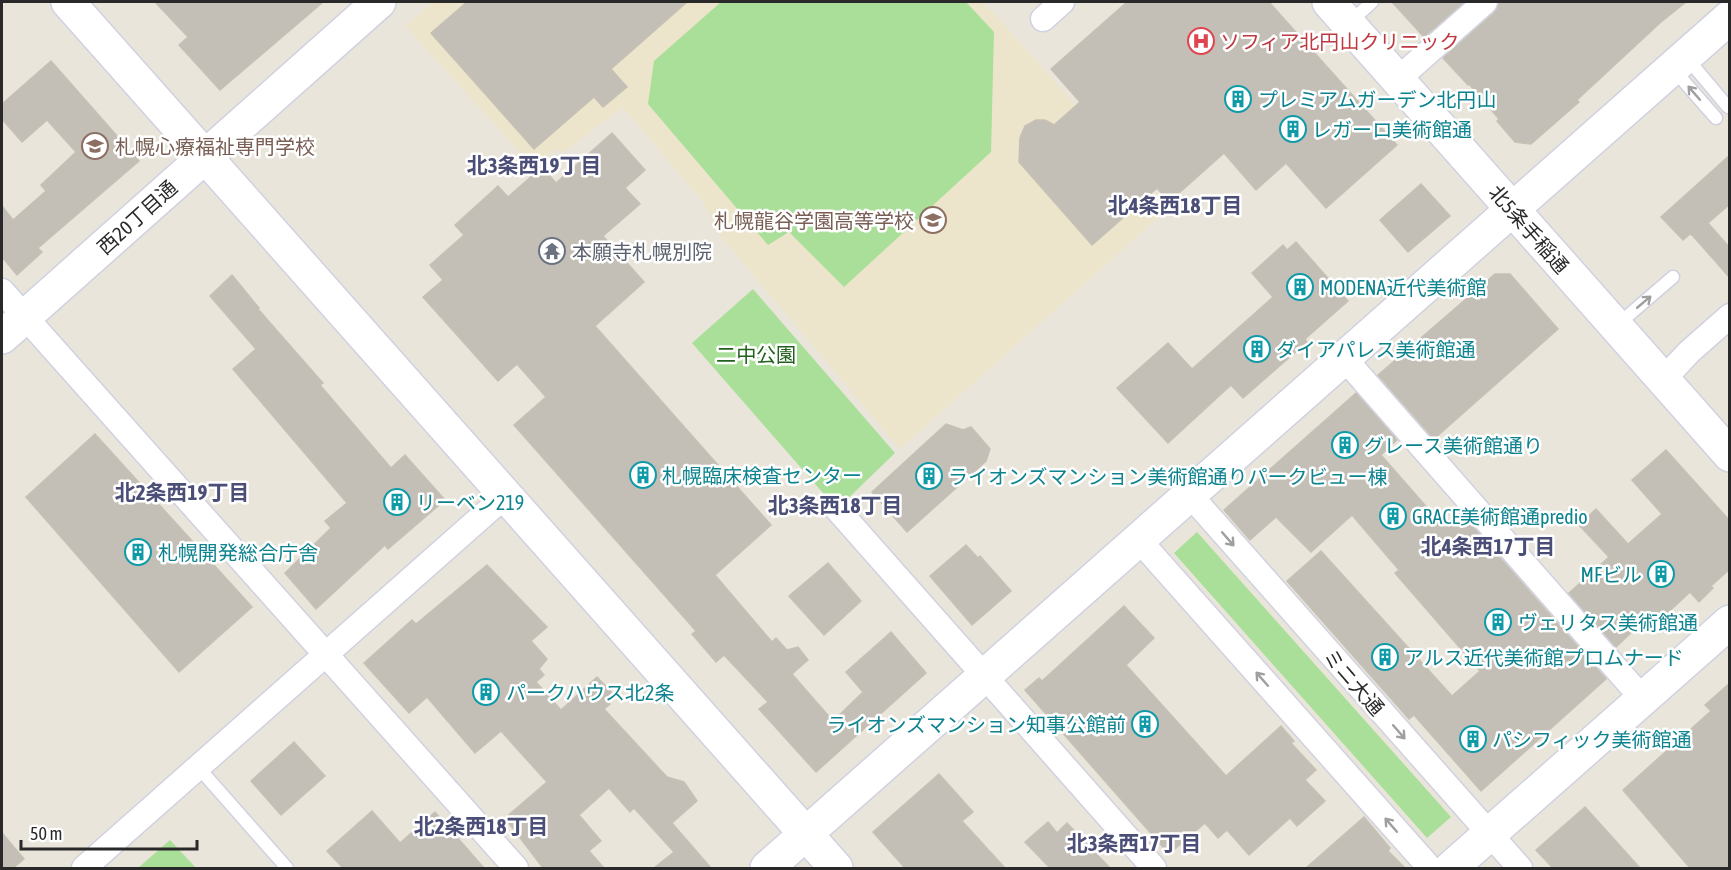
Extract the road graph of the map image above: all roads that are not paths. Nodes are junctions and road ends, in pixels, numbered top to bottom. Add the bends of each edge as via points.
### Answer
1 (68, 2) edge
2 (380, 2) edge
3 (1062, 2) edge
4 (1372, 2) edge
5 (1485, 2) edge
6 (1339, 13) edge
7 (1730, 17) edge
8 (1042, 19) dead end
9 (1678, 62) junction
10 (1398, 79) junction
11 (1728, 108) edge
12 (1716, 118) dead end
13 (204, 156) junction
14 (1512, 210) junction
15 (1673, 277) dead end
16 (2, 291) edge
17 (1730, 316) edge
18 (1615, 326) junction
19 (13, 327) edge
20 (1344, 358) junction
21 (1662, 380) junction
22 (1730, 455) edge
23 (1190, 495) junction
24 (506, 496) junction
25 (837, 509) dead end
26 (1139, 540) junction
27 (1730, 622) edge
28 (326, 654) junction
29 (984, 677) junction
30 (1642, 698) junction
31 (198, 767) junction
32 (805, 834) junction
33 (1489, 835) junction
34 (84, 868) edge
35 (287, 868) edge
36 (516, 868) edge
37 (767, 868) edge
38 (836, 868) edge
39 (1154, 868) edge
40 (1430, 868) edge
41 (1451, 868) edge
42 (1520, 868) edge

1 - 13 street
2 - 13 street, 西20丁目通
3 - 8 street
4 - 6 lane
5 - 10 street
6 - 10 street, 北5条手稲通
7 - 9 street
9 - 11 lane
12 -> 9 lane
9 - 14 street
10 - 14 street, 北5条手稲通
13 - 19 street, 西20丁目通
13 - 24 street
14 - 18 street, 北5条手稲通
14 - 20 street
18 -> 15 lane
16 - 19 street
17 - 21 street
18 - 21 street, 北5条手稲通
19 - 28 street
20 - 23 street
20 - 30 street
21 - 22 street, 北5条手稲通
23 - 26 street
23 -> 33 street, ミニ大通
24 - 28 street
24 - 32 street
25 - 29 street
26 - 29 street
40 -> 26 street
27 - 30 street
28 - 31 street
28 - 36 street
29 - 32 street
29 - 39 street
30 - 33 street
31 - 34 street
31 - 35 lane
32 - 37 street
32 - 38 street
33 - 41 street
33 - 42 street, ミニ大通

